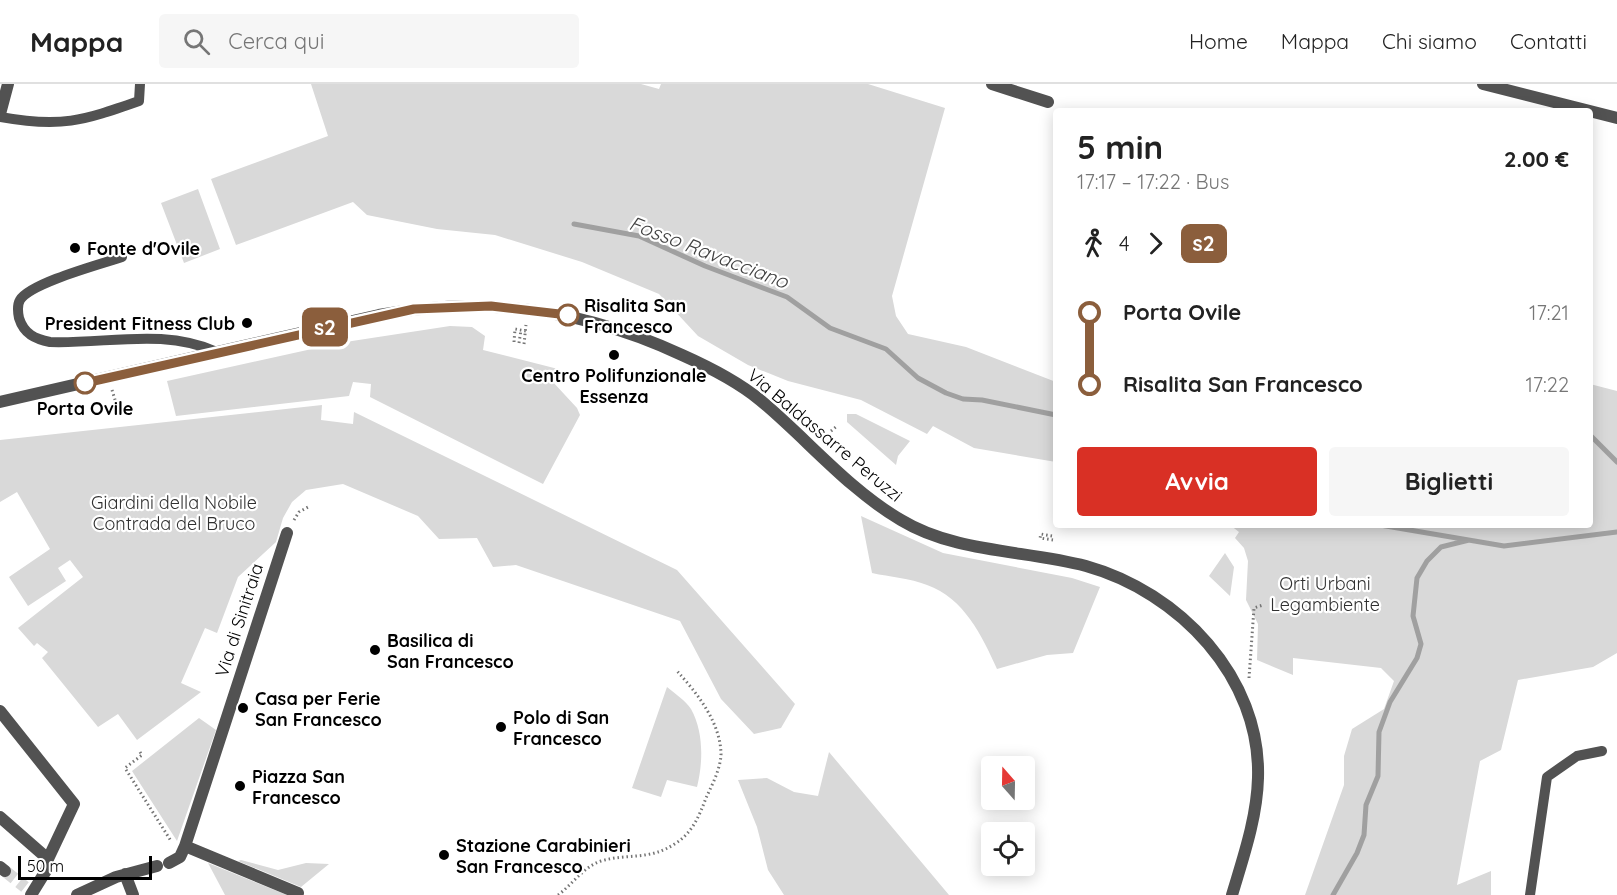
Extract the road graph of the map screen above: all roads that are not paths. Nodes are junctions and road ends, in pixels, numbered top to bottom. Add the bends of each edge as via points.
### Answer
1 (8, 84) edge
2 (140, 84) edge
3 (992, 84) edge
4 (1483, 84) edge
5 (1048, 102) dead end
6 (1578, 108) edge
7 (1593, 112) edge
8 (0, 115) edge
9 (1617, 118) edge
10 (122, 257) dead end
11 (218, 352) junction
12 (0, 402) edge
13 (287, 533) road end
14 (0, 711) edge
15 (1602, 751) dead end
16 (0, 817) edge
17 (183, 851) junction
18 (48, 859) junction
19 (125, 874) junction
20 (30, 891) edge
21 (300, 894) edge
22 (77, 895) edge
23 (133, 895) edge
24 (1232, 895) edge
25 (1530, 895) edge

1 - 8 street
2 - 8 lane via 139,101 81,121 41,122
3 - 5 street
4 - 6 street
7 - 9 street
10 - 11 lane via 57,278 26,294 18,307 25,330 33,338 50,342 155,337 191,342
11 - 12 street, Via Baldassarre Peruzzi
11 - 24 street, Via Baldassarre Peruzzi via 387,313 456,305 546,311 588,320 690,358 747,390 863,493 913,527 947,539 1086,566 1152,594 1178,612 1206,640 1246,710 1256,750 1257,791
13 - 17 street, Via di Sinitraia
14 - 18 street via 74,804
15 - 25 lane via 1577,756 1547,777
16 - 18 street
17 - 19 street via 163,864
17 - 21 street
18 - 20 street via 47,869
19 - 22 street
19 - 23 street

